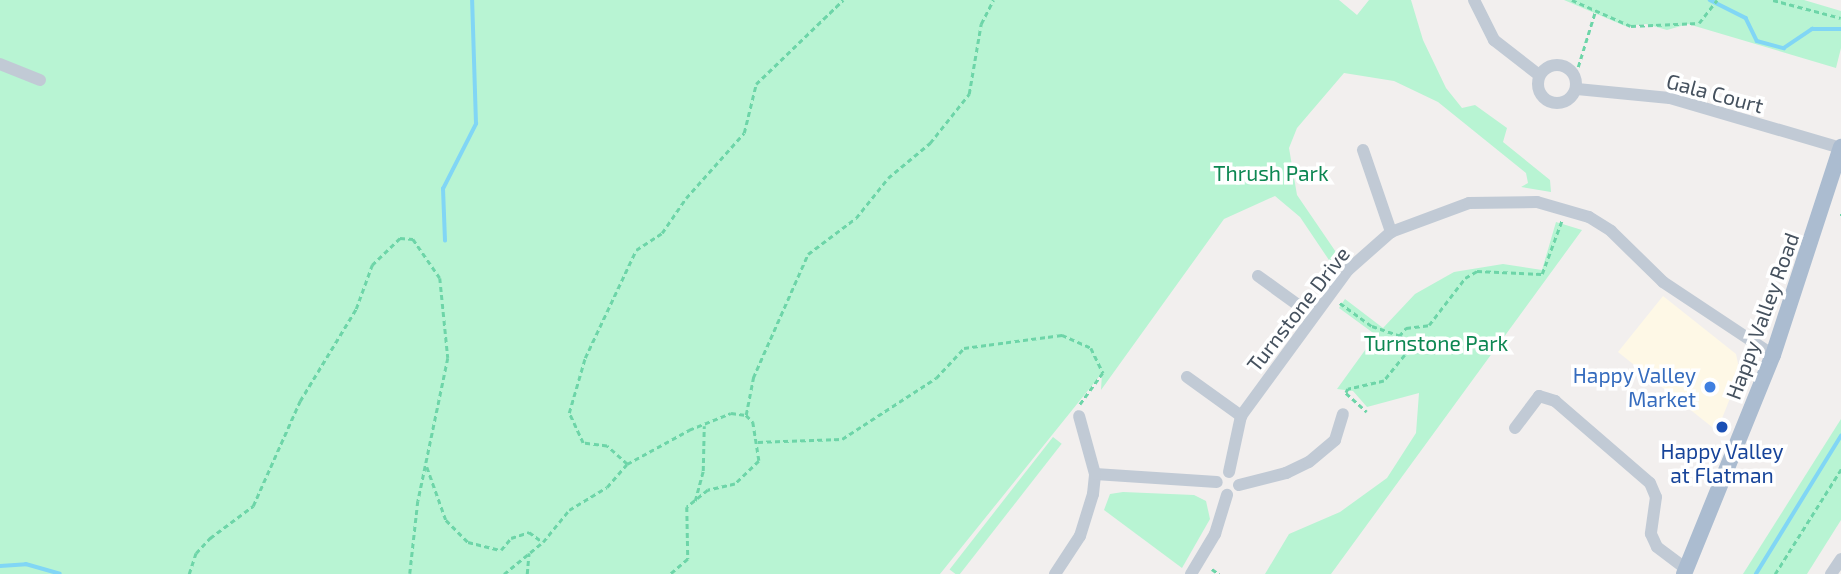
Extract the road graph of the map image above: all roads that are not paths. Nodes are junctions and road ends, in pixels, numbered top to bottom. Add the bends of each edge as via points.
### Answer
1 (1474, 0) edge
2 (0, 64) edge
3 (1539, 75) junction
4 (40, 80) dead end
5 (1577, 89) junction
6 (1841, 147) edge
7 (1363, 150) dead end
8 (1391, 232) junction
9 (1258, 276) dead end
10 (1313, 316) junction
11 (1773, 355) junction
12 (1187, 377) dead end
13 (1078, 413) road end
14 (1343, 414) dead end
15 (1241, 416) junction
16 (1515, 428) dead end
17 (1229, 472) junction
18 (1095, 474) junction
19 (1217, 482) junction
20 (1239, 485) junction
21 (1227, 495) junction
22 (1841, 559) edge
23 (1685, 572) edge
24 (1055, 574) edge
25 (1191, 574) edge
26 (1831, 574) edge

1 - 3 street via 1494,40
2 - 4 street
3 - 5 street via 1549,67 1563,67 1574,76
3 - 5 street, Gala Court via 1539,92 1552,102 1567,100
5 - 6 street, Gala Court via 1670,99
6 - 11 main road, Happy Valley Road
7 - 8 street
8 - 10 street, Turnstone Drive via 1348,270
8 - 11 street, Turnstone Drive via 1469,203 1506,200 1565,208 1611,231 1663,282
9 - 10 street
10 - 15 street, Turnstone Drive
11 - 23 main road, Happy Valley Road
12 - 15 street
13 - 18 street
14 - 20 street via 1335,440 1309,462
15 - 17 street, Turnstone Drive
16 - 23 street via 1539,396 1555,401 1650,483 1656,496 1651,534 1657,547
17 - 19 street
17 - 20 street
18 - 19 street
18 - 24 street via 1088,519
19 - 21 street
20 - 21 street
21 - 25 street via 1215,534
22 - 26 street

